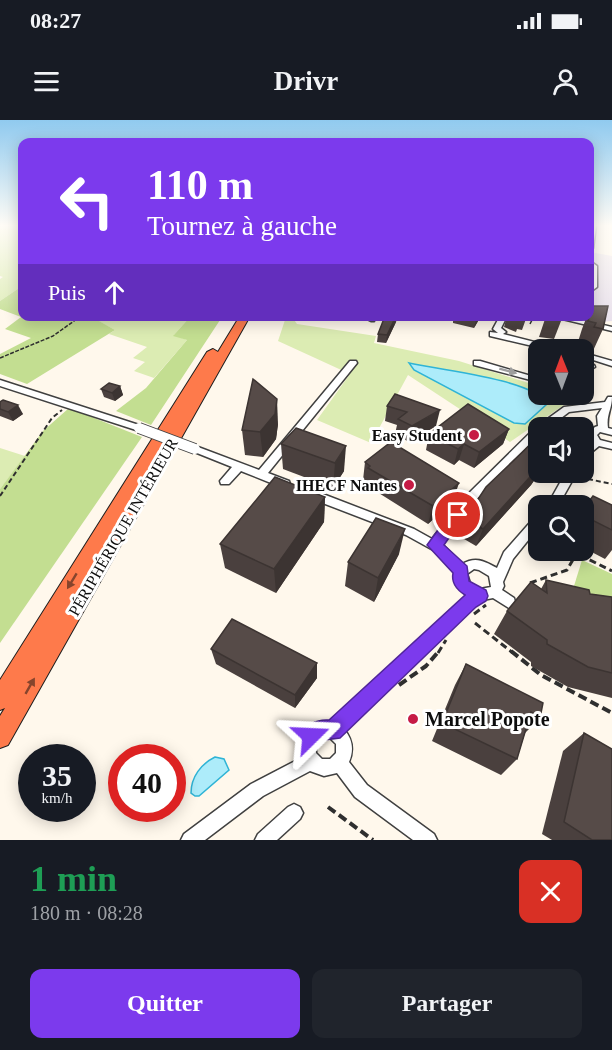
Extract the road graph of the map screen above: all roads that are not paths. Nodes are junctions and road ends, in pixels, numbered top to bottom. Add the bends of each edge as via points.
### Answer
1 (594, 266) edge
2 (594, 288) edge
3 (232, 321) edge
4 (242, 321) edge
5 (501, 321) edge
6 (581, 321) edge
7 (612, 329) edge
8 (502, 332) dead end
9 (493, 334) dead end
10 (528, 342) edge
11 (594, 362) edge
12 (352, 363) dead end
13 (477, 363) dead end
14 (612, 365) edge
15 (528, 377) edge
16 (0, 383) edge
17 (610, 401) edge
18 (554, 417) edge
19 (608, 430) edge
20 (528, 441) edge
21 (597, 442) junction
22 (594, 445) edge
23 (612, 446) edge
24 (239, 466) junction
25 (261, 475) junction
26 (225, 481) dead end
27 (528, 533) edge
28 (434, 545) junction
29 (508, 556) junction
30 (488, 568) junction
31 (461, 571) junction
32 (496, 586) junction
33 (480, 596) junction
34 (509, 602) dead end
35 (0, 699) edge
36 (333, 730) junction
37 (0, 737) edge
38 (312, 761) junction
39 (339, 763) junction
40 (294, 813) dead end
41 (190, 840) edge
42 (264, 840) edge
43 (428, 840) edge

1 - 2 street
3 -> 35 highway
37 -> 4 highway, PÉRIPHÉRIQUE INTÉRIEUR
5 - 8 street via 497,329
6 - 7 street
9 - 10 street
11 - 14 street
12 - 25 street
13 -> 15 street
16 - 24 street, bridge via 139,428
17 - 18 street via 567,409
17 - 19 street via 602,416
19 - 21 street via 591,432
20 - 28 street via 469,500
21 - 22 street
21 - 23 street
24 - 25 street
24 - 26 street
25 - 28 street via 410,532
27 - 29 street
28 - 31 street
29 - 30 street
29 - 32 street
30 - 31 street via 472,564
30 - 32 street
31 - 33 street via 464,586
32 - 33 street
32 - 34 street
33 - 36 street via 470,601
36 - 38 street via 321,729 311,736 308,749
36 - 39 street via 344,745
38 - 39 street via 328,769
38 - 41 street via 257,790
39 - 43 street via 361,791
40 - 42 street

